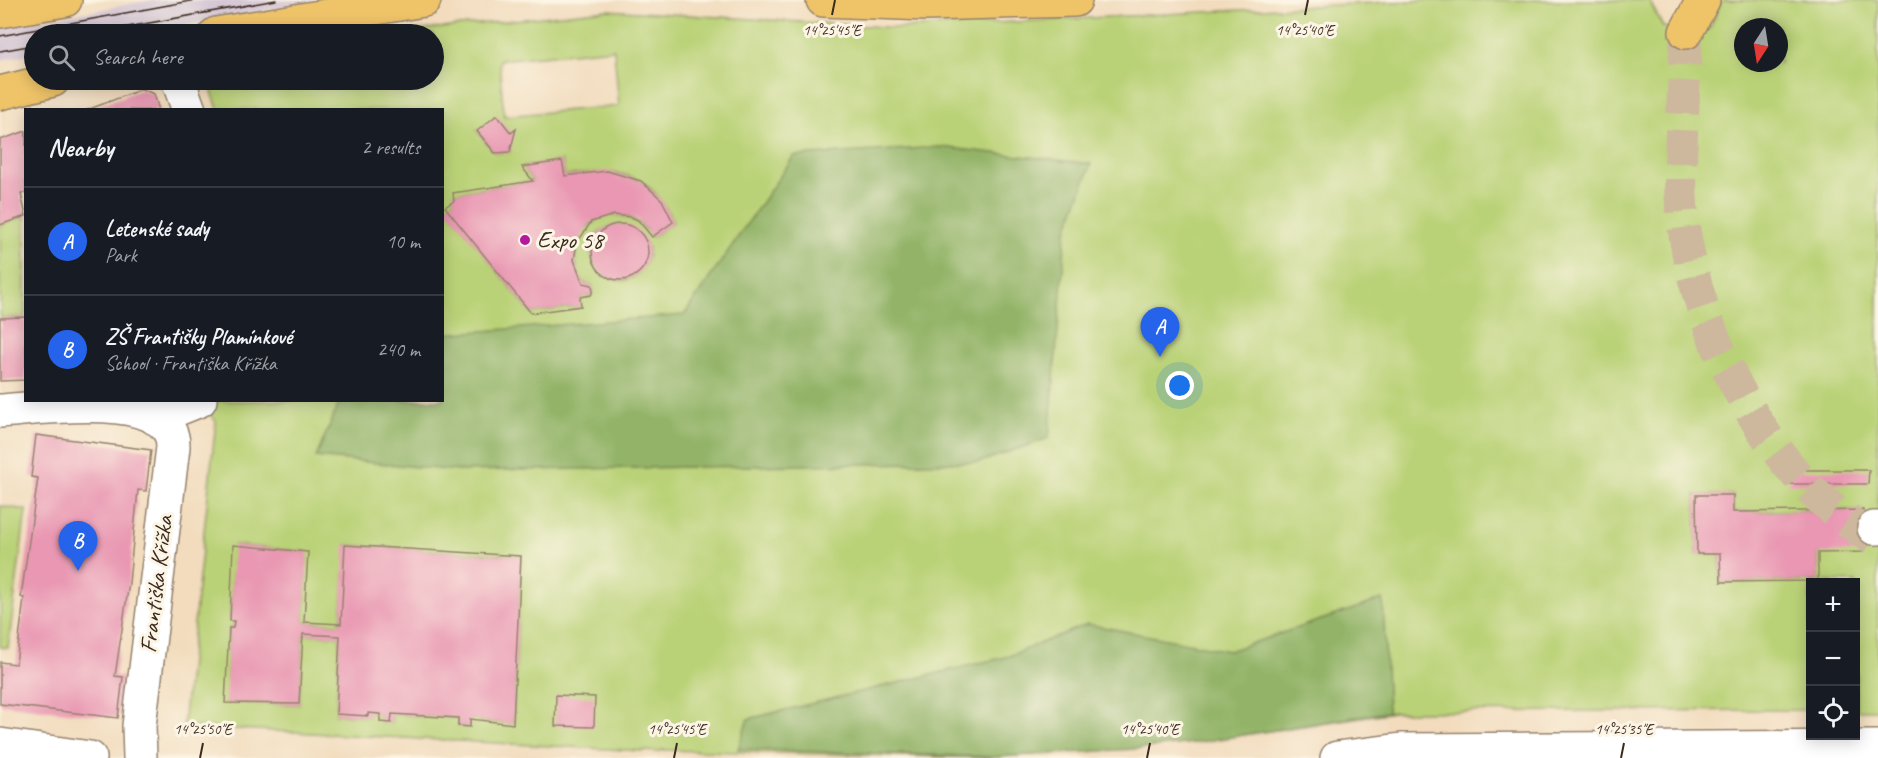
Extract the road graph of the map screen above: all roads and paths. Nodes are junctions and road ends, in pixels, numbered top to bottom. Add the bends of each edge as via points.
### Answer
1 (66, 0) edge
2 (424, 0) edge
3 (823, 0) edge
4 (1076, 0) edge
5 (1677, 0) edge
6 (1703, 0) edge
7 (0, 10) edge
8 (277, 24) edge
9 (24, 87) edge
10 (182, 90) edge
11 (0, 93) edge
12 (188, 108) edge
13 (195, 402) edge
14 (0, 411) edge
15 (155, 418) junction
16 (0, 745) edge
17 (1878, 747) edge
18 (1465, 754) edge
19 (90, 758) edge
20 (140, 758) edge
21 (1337, 758) edge

1 - 7 main road
2 - 8 main road
3 - 4 main road via 926,4
5 - 6 main road via 1686,32
9 - 11 main road
10 - 12 street
13 - 15 street
14 - 15 street via 110,405
15 - 20 street, Františka Křížka via 171,432 173,447 139,726
16 - 19 street
17 - 18 street
18 - 21 street via 1401,750

